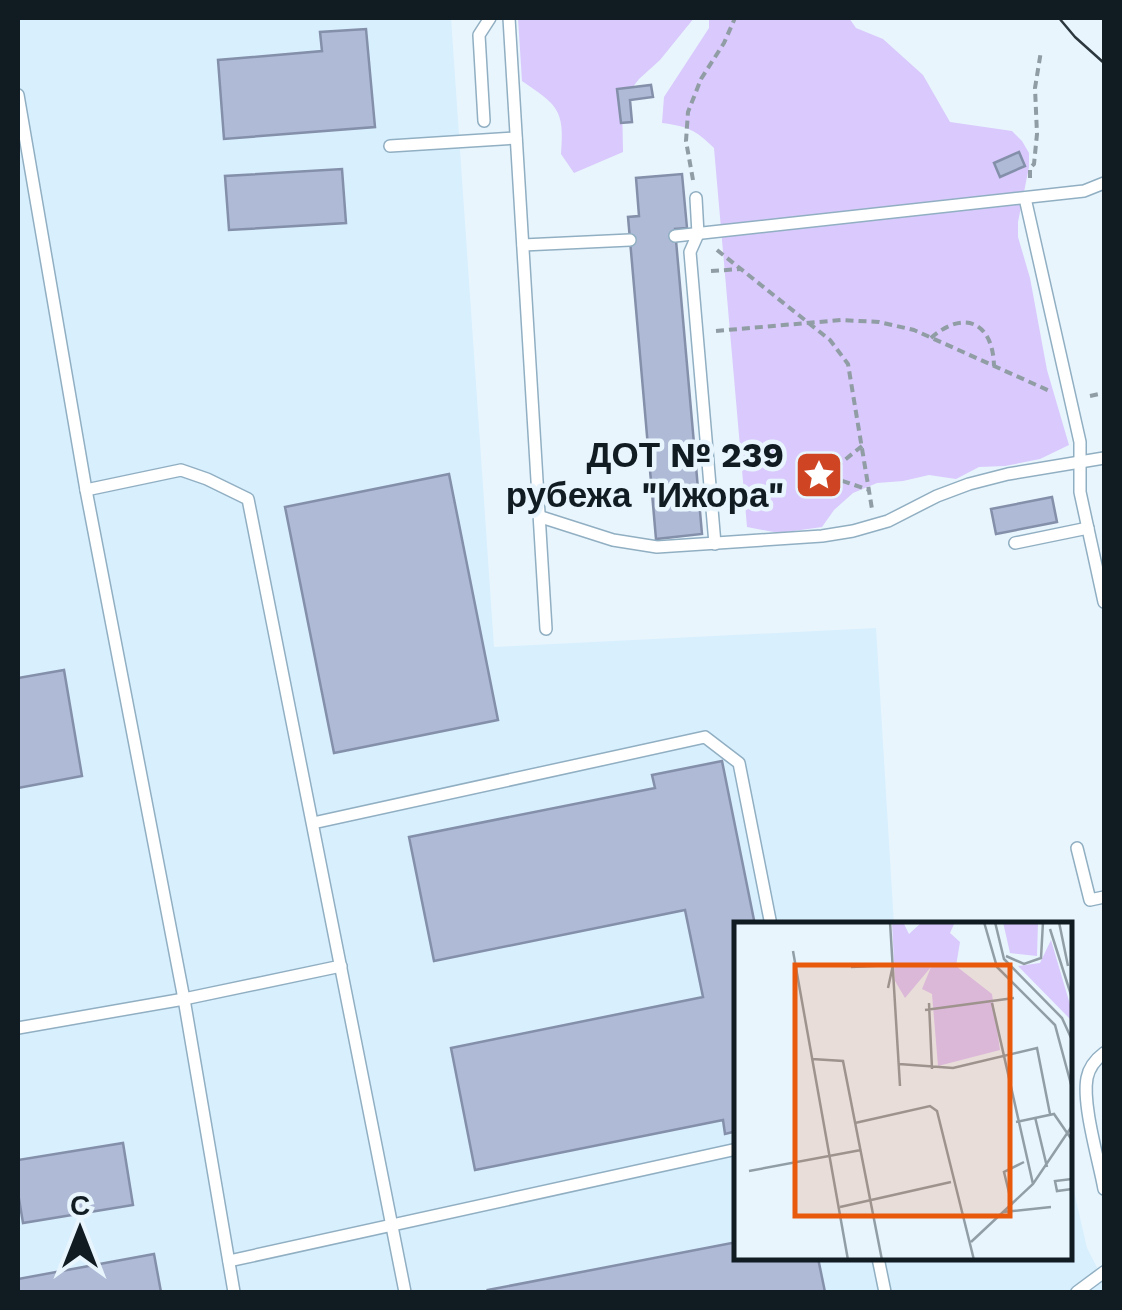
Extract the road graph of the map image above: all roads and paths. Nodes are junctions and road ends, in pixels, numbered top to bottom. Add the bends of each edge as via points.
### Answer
1 (490, 18) edge
2 (509, 18) edge
3 (736, 18) edge
4 (1041, 51) dead end
5 (18, 95) edge
6 (484, 121) dead end
7 (516, 138) junction
8 (390, 146) dead end
9 (1104, 183) edge
10 (1029, 197) junction
11 (696, 198) joint
12 (698, 234) junction
13 (676, 236) dead end
14 (630, 240) dead end
15 (523, 245) junction
16 (741, 269) junction
17 (692, 273) junction
18 (809, 323) junction
19 (697, 332) junction
20 (931, 338) junction
21 (994, 366) junction
22 (1070, 400) junction
23 (862, 446) junction
24 (1104, 458) edge
25 (1080, 463) junction
26 (86, 490) junction
27 (869, 490) junction
28 (541, 517) junction
29 (875, 525) junction
30 (1088, 528) junction
31 (1015, 542) dead end
32 (715, 544) junction
33 (1104, 602) edge
34 (546, 629) dead end
35 (312, 822) junction
36 (1078, 848) dead end
37 (1104, 897) edge
38 (770, 922) edge
39 (341, 966) junction
40 (184, 1000) junction
41 (18, 1028) edge
42 (1104, 1053) edge
43 (734, 1149) edge
44 (1104, 1189) edge
45 (392, 1224) junction
46 (229, 1260) junction
47 (878, 1260) edge
48 (1104, 1272) edge
49 (1083, 1291) edge
50 (234, 1292) edge
51 (406, 1292) edge
52 (885, 1292) edge

1 - 6 lane via 479,35
2 - 7 lane
3 - 11 path via 688,112
4 - 10 path
5 - 26 lane
7 - 8 lane
7 - 15 lane
9 - 10 lane
10 - 12 lane
10 - 22 lane
11 - 12 lane
12 - 13 lane
12 - 16 path
12 - 17 lane via 690,252
14 - 15 lane
15 - 28 lane
16 - 17 path
16 - 18 path
17 - 19 lane
18 - 19 path
18 - 20 path via 879,322
18 - 23 path via 848,364
19 - 32 lane
20 - 21 path
20 - 21 path via 946,325 965,322 983,330 994,346
21 - 22 path
22 - 25 lane
23 - 27 path
23 - 27 path via 834,474
24 - 25 lane
25 - 29 lane via 969,484
25 - 30 lane
26 - 35 lane via 181,470 248,499
26 - 40 lane
27 - 29 path
28 - 32 lane via 657,547
28 - 34 lane
29 - 32 lane
30 - 31 lane
30 - 33 lane
35 - 38 lane via 705,737 739,762
35 - 39 lane
36 - 37 lane via 1090,900
39 - 40 lane
39 - 45 lane
40 - 41 lane
40 - 46 lane
42 - 44 lane via 1087,1077 1087,1099
43 - 45 lane
45 - 46 lane
45 - 51 lane
46 - 50 lane
47 - 52 lane
48 - 49 lane

